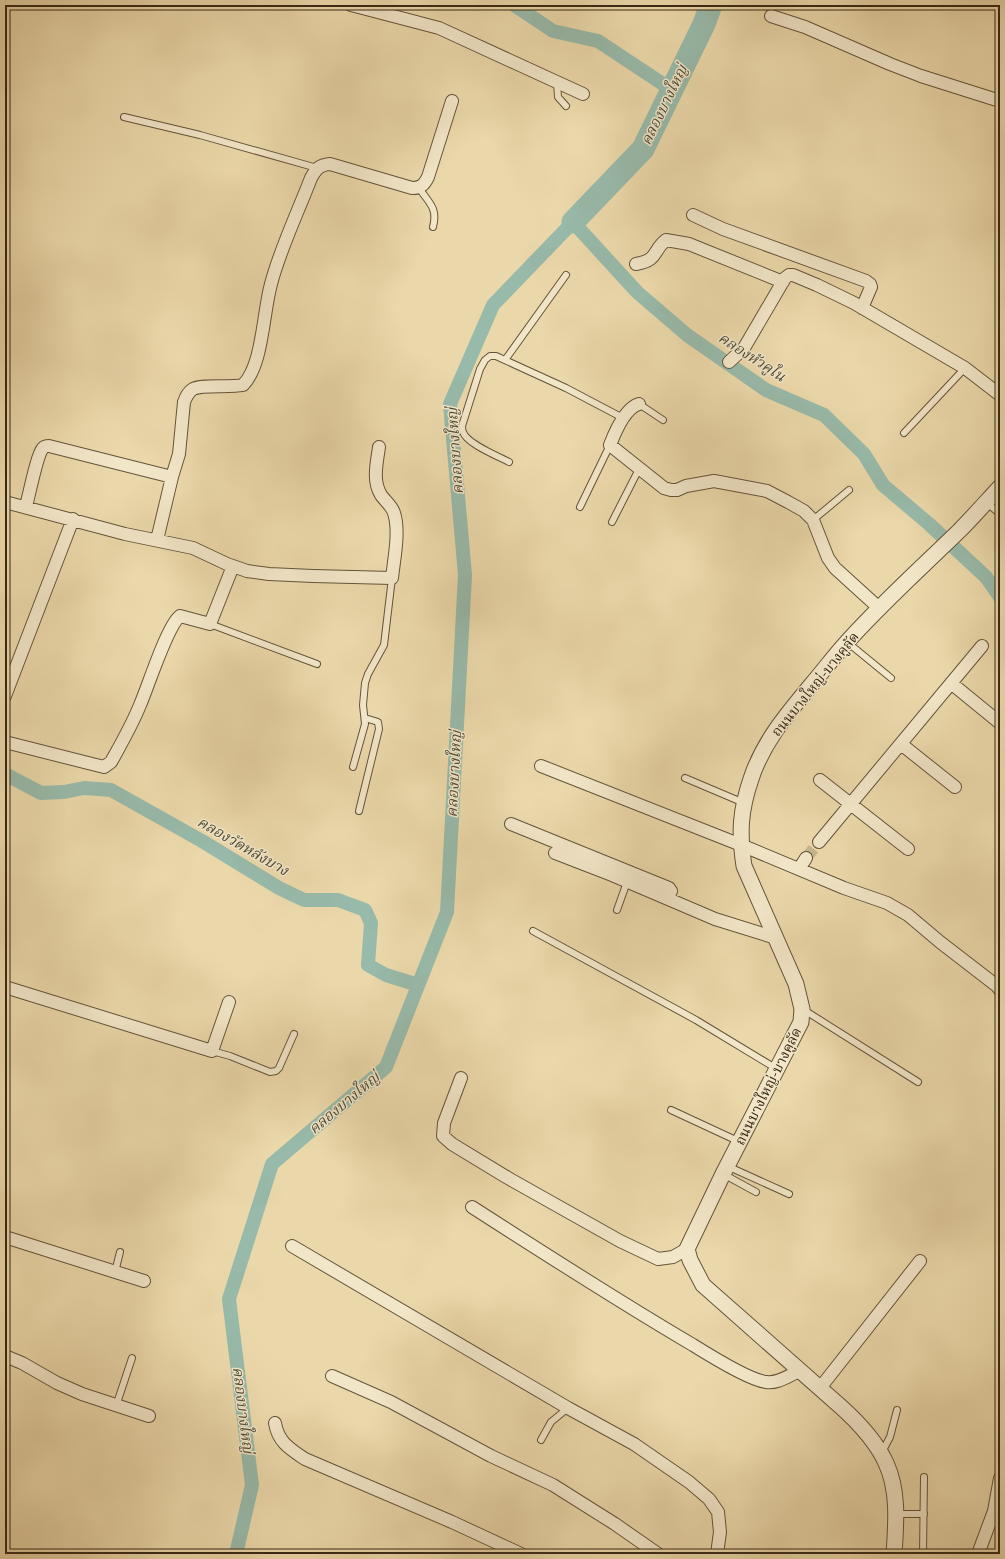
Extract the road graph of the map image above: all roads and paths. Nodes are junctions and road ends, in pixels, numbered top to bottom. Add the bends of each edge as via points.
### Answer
1 (351, 5) edge
2 (771, 16) dead end
3 (557, 82) junction
4 (583, 94) dead end
5 (452, 101) dead end
6 (1000, 102) edge
7 (566, 106) dead end
8 (124, 117) dead end
9 (317, 168) junction
10 (419, 188) junction
11 (694, 215) dead end
12 (432, 227) dead end
13 (636, 264) dead end
14 (566, 275) dead end
15 (783, 282) junction
16 (862, 308) junction
17 (505, 360) junction
18 (729, 362) dead end
19 (965, 368) junction
20 (1000, 395) edge
21 (639, 404) joint
22 (623, 418) junction
23 (663, 420) dead end
24 (904, 433) dead end
25 (610, 445) junction
26 (379, 447) dead end
27 (509, 462) dead end
28 (639, 469) junction
29 (172, 477) junction
30 (1000, 487) edge
31 (849, 490) dead end
32 (5, 502) edge
33 (986, 502) junction
34 (26, 506) junction
35 (580, 507) dead end
36 (1000, 514) edge
37 (73, 519) junction
38 (812, 520) junction
39 (612, 522) dead end
40 (157, 540) junction
41 (233, 566) junction
42 (392, 578) junction
43 (879, 608) junction
44 (210, 624) junction
45 (847, 642) junction
46 (982, 646) dead end
47 (317, 664) dead end
48 (891, 678) dead end
49 (951, 683) junction
50 (5, 696) edge
51 (365, 718) junction
52 (1000, 723) edge
53 (5, 742) edge
54 (901, 744) junction
55 (541, 766) dead end
56 (353, 768) dead end
57 (685, 778) dead end
58 (820, 780) dead end
59 (956, 787) dead end
60 (744, 803) junction
61 (850, 805) junction
62 (359, 811) dead end
63 (511, 824) dead end
64 (819, 842) tunnel mouth
65 (741, 845) junction
66 (908, 849) dead end
67 (555, 853) dead end
68 (806, 858) tunnel mouth
69 (799, 869) junction
70 (627, 882) junction
71 (668, 899) junction
72 (616, 910) dead end
73 (533, 931) dead end
74 (776, 938) junction
75 (5, 987) edge
76 (1000, 990) edge
77 (229, 1002) dead end
78 (802, 1009) junction
79 (294, 1034) dead end
80 (212, 1051) junction
81 (777, 1069) junction
82 (461, 1078) dead end
83 (918, 1082) dead end
84 (671, 1110) dead end
85 (740, 1142) junction
86 (725, 1170) junction
87 (756, 1192) dead end
88 (789, 1194) dead end
89 (472, 1207) dead end
90 (5, 1237) edge
91 (292, 1246) dead end
92 (687, 1249) junction
93 (120, 1252) dead end
94 (920, 1261) dead end
95 (115, 1272) junction
96 (144, 1281) dead end
97 (5, 1356) edge
98 (132, 1358) dead end
99 (800, 1371) junction
100 (332, 1376) dead end
101 (820, 1388) junction
102 (116, 1406) junction
103 (568, 1408) junction
104 (897, 1410) dead end
105 (149, 1416) dead end
106 (275, 1423) dead end
107 (541, 1440) dead end
108 (881, 1453) junction
109 (924, 1477) dead end
110 (1000, 1478) edge
111 (997, 1512) edge
112 (896, 1514) junction
113 (924, 1514) junction
114 (521, 1554) edge
115 (658, 1554) edge
116 (717, 1554) edge
117 (894, 1554) edge
118 (923, 1554) edge
119 (978, 1554) edge

1 - 3 street via 439,28
2 - 6 street via 805,27 921,76
3 - 4 street
3 - 7 lane via 558,97
5 - 10 street via 428,177
8 - 9 lane via 200,135
9 - 10 street via 330,164
9 - 29 street via 271,284 252,372 243,385 200,387 192,389 187,394 179,454
10 - 12 lane via 435,215
11 - 16 street via 723,229 866,281 871,287
13 - 15 street via 649,261 663,242 671,240 689,244
14 - 17 lane
15 - 16 street via 788,275 793,275 817,284
15 - 18 street via 744,348
16 - 19 street
17 - 22 lane
17 - 27 lane via 490,356 485,360 462,426 463,434 468,439
19 - 20 street
19 - 24 lane
21 - 22 street
21 - 23 lane
22 - 25 street
25 - 28 street
25 - 35 lane
26 - 42 street via 376,466 377,488 394,511 396,522
28 - 38 street via 664,488 671,490 714,482 767,492 804,512
28 - 39 lane
29 - 34 street via 45,446 39,457
29 - 40 street
30 - 33 street, ถนนบางใหญ่-บางคูลัด
31 - 38 lane
32 - 34 street
33 - 36 lane
33 - 43 street, ถนนบางใหญ่-บางคูลัด
34 - 37 street
37 - 40 street
37 - 50 street
38 - 43 street via 835,568
40 - 41 street via 193,548
41 - 42 street via 269,574
41 - 44 street
42 - 51 lane via 384,645 365,683
43 - 45 street, ถนนบางใหญ่-บางคูลัด
44 - 47 lane
44 - 53 street via 180,616 176,620 127,734 111,762 104,767
45 - 48 lane
45 - 60 street, ถนนบางใหญ่-บางคูลัด via 774,731 751,779
46 - 49 street
49 - 52 street
49 - 54 street
51 - 56 lane
51 - 62 lane via 378,722 379,729
54 - 59 street
54 - 61 street
55 - 65 street
57 - 60 lane
58 - 61 street
60 - 65 street, ถนนบางใหญ่-บางคูลัด via 740,824
61 - 64 street
61 - 66 street
63 - 71 street via 670,888
65 - 69 street
65 - 74 street, ถนนบางใหญ่-บางคูลัด via 744,866
67 - 70 street
68 - 69 street
69 - 76 street via 887,903 908,915
70 - 71 street
70 - 72 lane
71 - 74 street via 715,919
73 - 81 lane via 696,1020
74 - 78 street, ถนนบางใหญ่-บางคูลัด via 796,984
75 - 80 street
77 - 80 street
78 - 81 street, ถนนบางใหญ่-บางคูลัด via 801,1022
78 - 83 lane
79 - 80 lane via 276,1072
81 - 85 street, ถนนบางใหญ่-บางคูลัด
82 - 92 street via 444,1123 443,1136 452,1144 620,1241 658,1259 673,1257
84 - 85 lane
85 - 86 street, ถนนบางใหญ่-บางคูลัด
86 - 87 lane
86 - 88 lane
86 - 92 street, ถนนบางใหญ่-บางคูลัด
89 - 99 street via 634,1310 752,1378 766,1382 781,1380
90 - 95 street
91 - 103 street
92 - 99 street via 703,1285
93 - 95 lane
94 - 101 street
95 - 96 street
97 - 102 street via 57,1383
98 - 102 lane
99 - 101 street
100 - 115 street via 391,1402 491,1456 553,1485
101 - 108 street via 861,1426
102 - 105 street
103 - 107 lane via 551,1422
103 - 116 street via 634,1444 689,1482 708,1499 718,1512 720,1532
104 - 108 lane via 890,1438
106 - 114 street via 277,1433 288,1447 305,1459
108 - 112 street via 891,1476
109 - 113 lane
110 - 111 street
111 - 119 street
112 - 113 lane
112 - 117 street
113 - 118 lane

